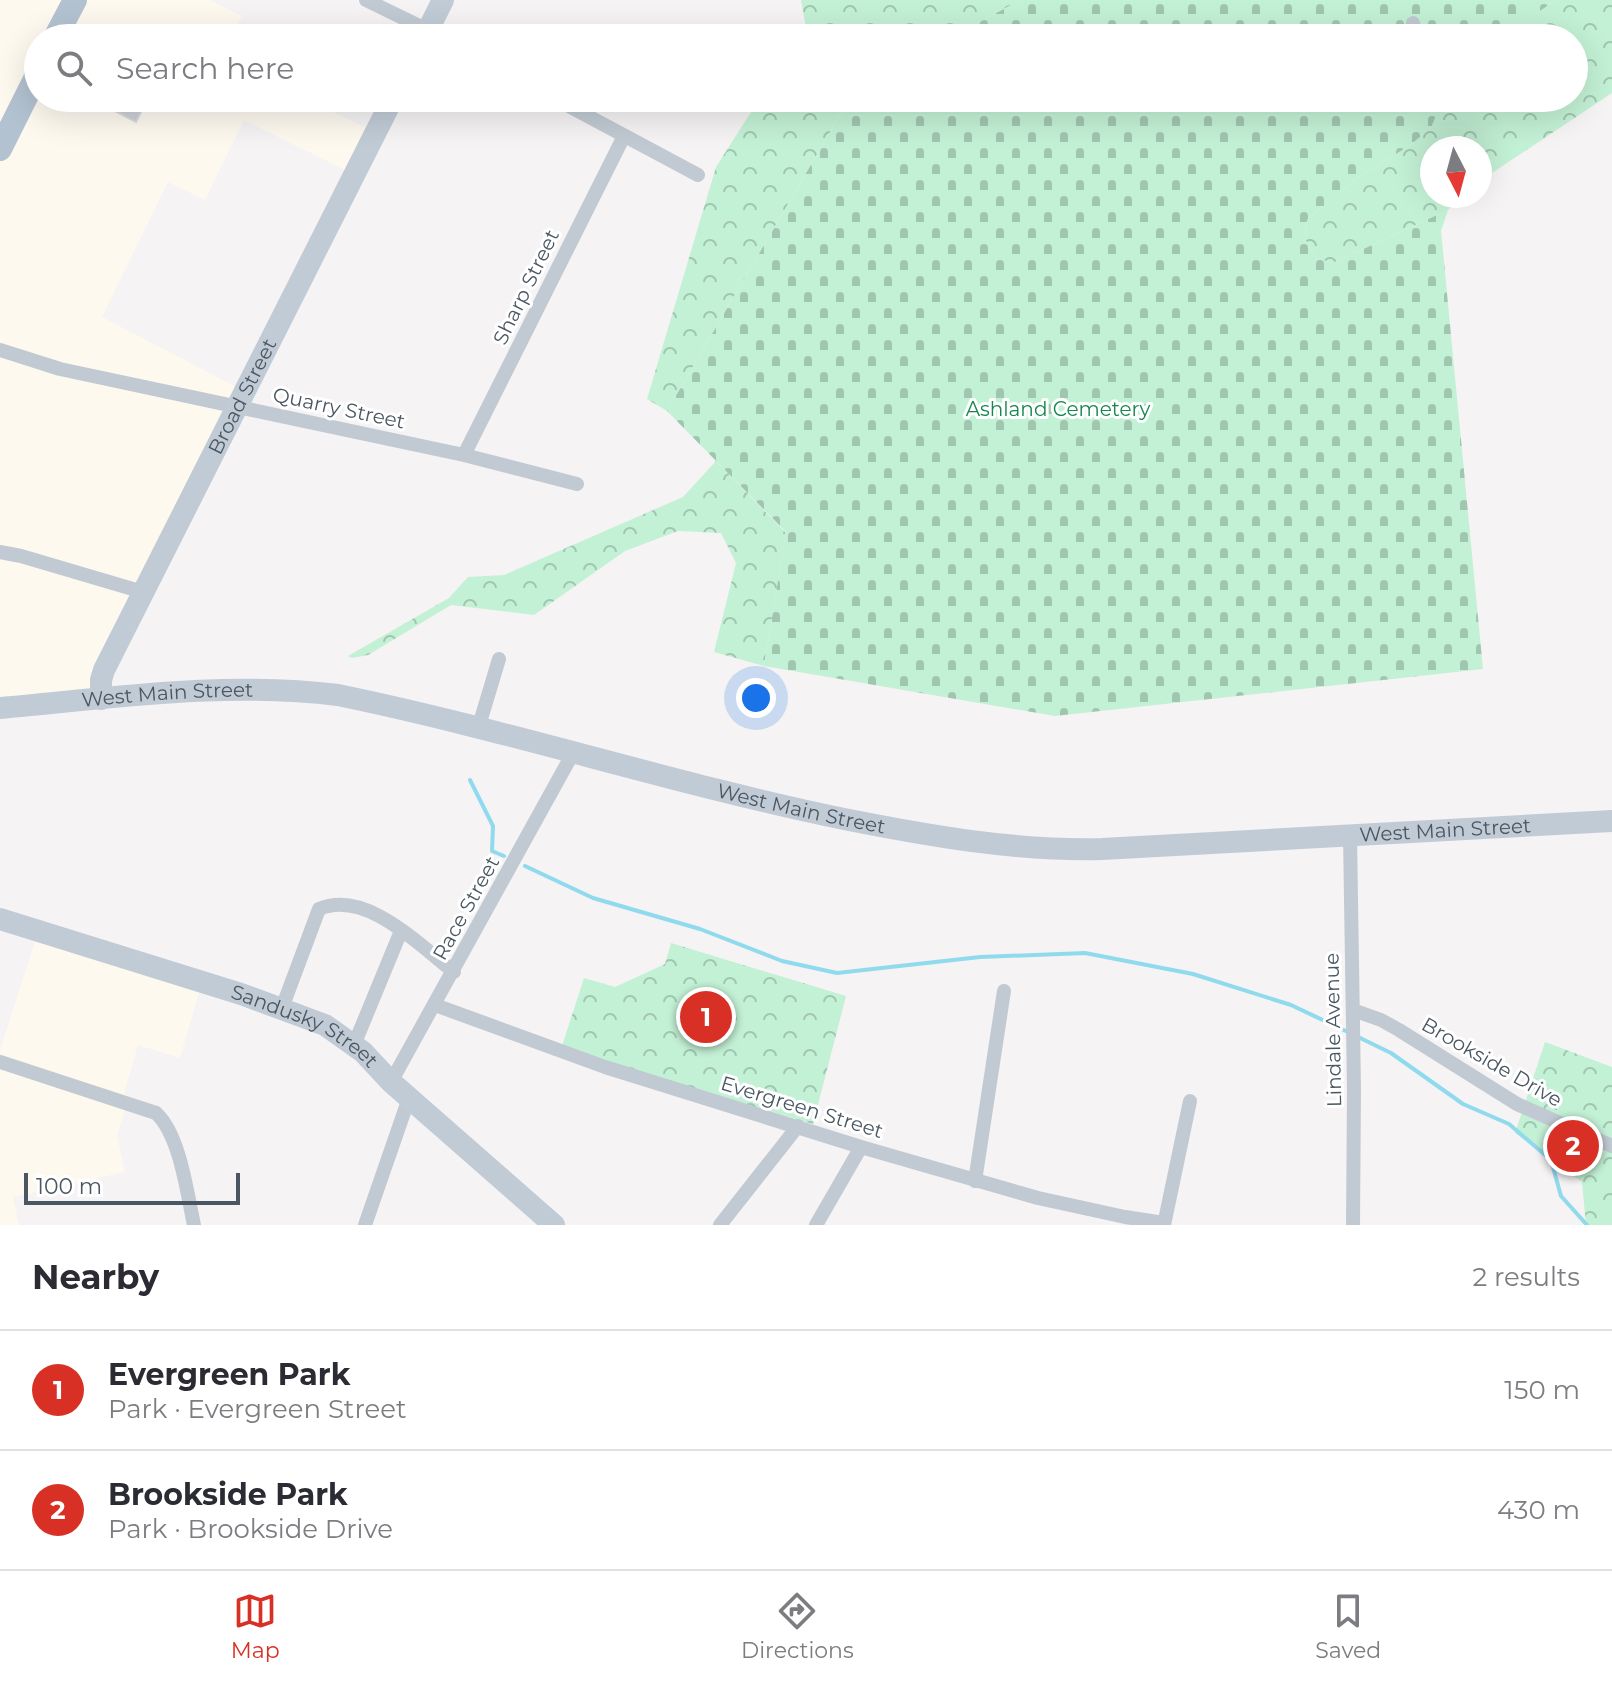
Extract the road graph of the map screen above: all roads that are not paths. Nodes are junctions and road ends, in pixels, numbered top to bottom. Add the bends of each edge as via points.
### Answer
1 (75, 0) edge
2 (366, 0) edge
3 (443, 0) edge
4 (62, 24) edge
5 (411, 24) edge
6 (435, 24) edge
7 (24, 101) edge
8 (386, 112) edge
9 (580, 112) edge
10 (624, 136) junction
11 (0, 149) edge
12 (698, 175) dead end
13 (0, 350) edge
14 (238, 406) junction
15 (464, 455) junction
16 (577, 484) dead end
17 (0, 552) edge
18 (143, 592) junction
19 (499, 659) dead end
20 (101, 699) junction
21 (0, 708) edge
22 (478, 729) junction
23 (573, 753) junction
24 (1612, 821) edge
25 (1350, 835) junction
26 (0, 919) edge
27 (401, 931) junction
28 (454, 972) junction
29 (1004, 991) dead end
30 (435, 1005) junction
31 (282, 1008) junction
32 (1353, 1014) junction
33 (354, 1045) junction
34 (0, 1062) edge
35 (391, 1082) junction
36 (409, 1098) junction
37 (1190, 1101) dead end
38 (798, 1126) junction
39 (1612, 1146) edge
40 (861, 1147) junction
41 (975, 1181) junction
42 (546, 1222) edge
43 (1164, 1224) edge
44 (194, 1225) edge
45 (365, 1225) edge
46 (720, 1225) edge
47 (816, 1225) edge
48 (1353, 1225) edge

1 - 4 main road
2 - 5 street
3 - 6 street
7 - 11 main road
8 - 14 street, Broad Street
9 - 10 street
10 - 12 street
10 - 15 street, Sharp Street
13 - 14 street, Quarry Street via 60,369
14 - 15 street, Quarry Street
14 - 18 street, Broad Street
15 - 16 street, Quarry Street
17 - 18 street
18 - 20 street, Broad Street via 104,670
19 - 22 street
20 - 21 street, West Main Street
20 - 22 street, West Main Street via 239,690 316,692
22 - 23 street, West Main Street
23 - 25 street, West Main Street via 762,802 999,845 1102,849
23 - 28 street, Race Street
24 - 25 street, West Main Street
25 - 32 street, Lindale Avenue
26 - 31 street, Sandusky Street
27 - 28 street
27 - 31 street via 361,908 337,903 319,909
27 - 33 street
28 - 30 street, Race Street
29 - 41 street
30 - 35 street, Race Street
30 - 38 street, Evergreen Street via 605,1067
31 - 33 street, Sandusky Street via 325,1025
32 - 39 street, Brookside Drive via 1381,1020 1517,1104
32 - 48 street, Lindale Avenue
33 - 35 street, Sandusky Street
34 - 44 street via 156,1113 168,1126
35 - 36 street, Sandusky Street
36 - 42 street, Sandusky Street
36 - 45 street
37 - 43 street
38 - 40 street, Evergreen Street
38 - 46 street
40 - 41 street, Evergreen Street
40 - 47 street
41 - 43 street, Evergreen Street

